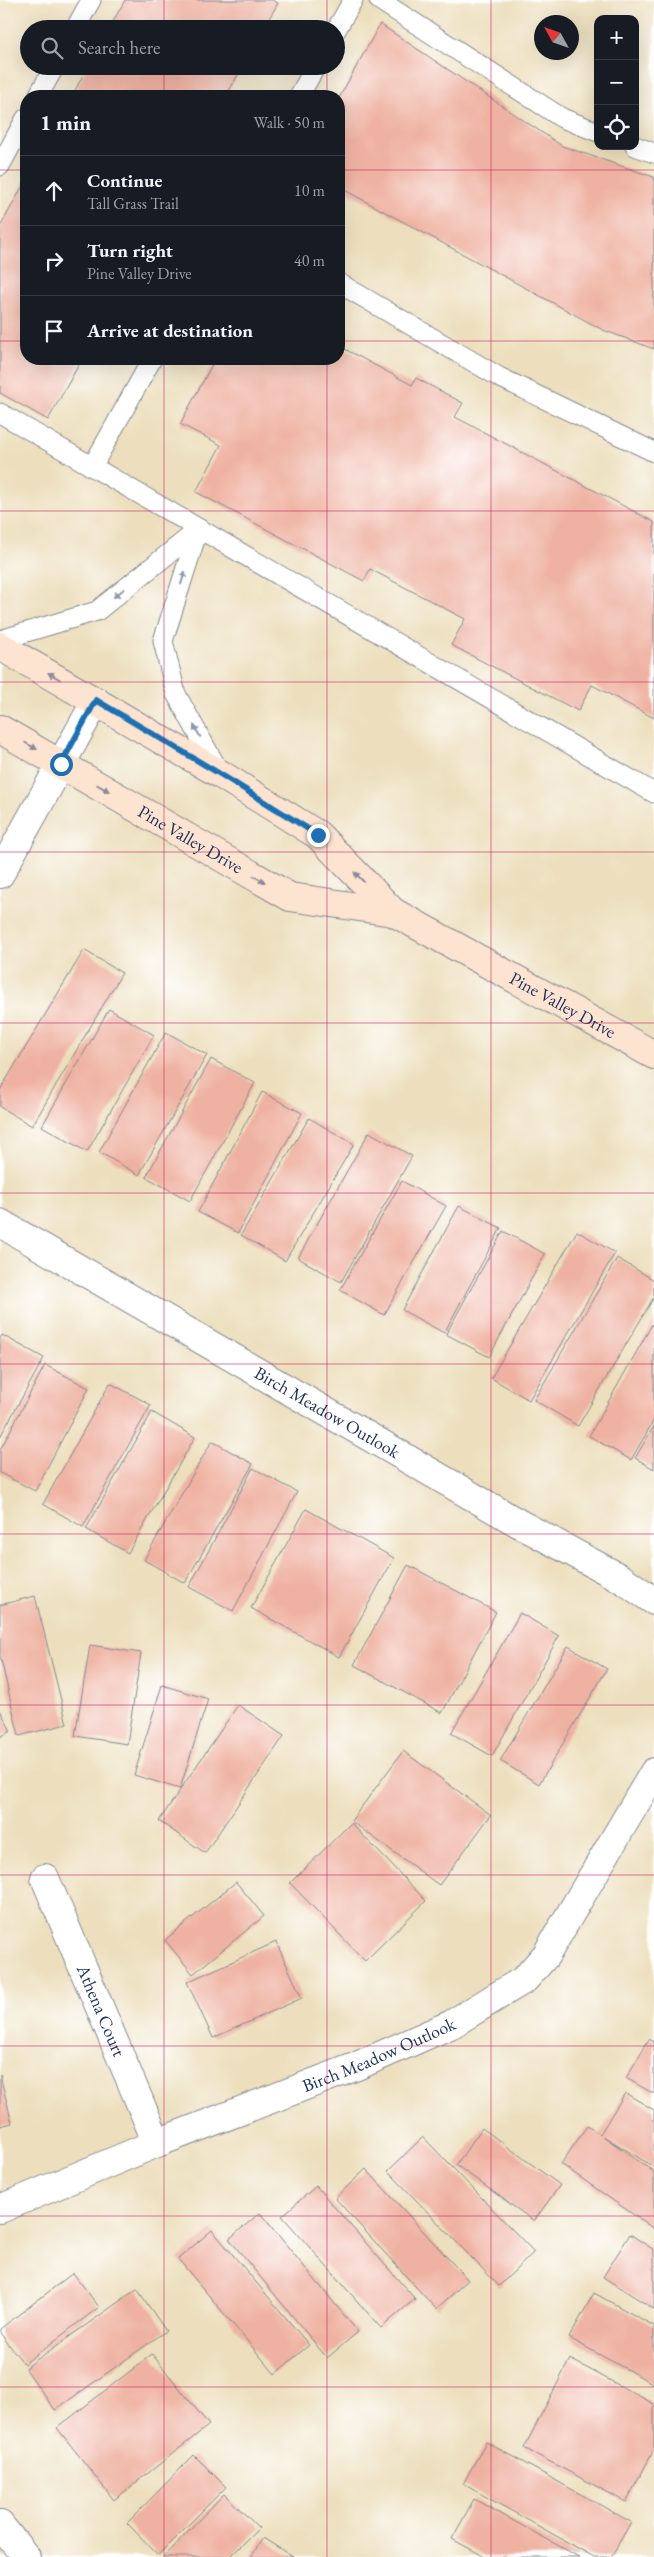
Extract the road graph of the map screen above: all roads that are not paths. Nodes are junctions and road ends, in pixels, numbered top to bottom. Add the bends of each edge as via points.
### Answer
1 (91, 0) edge
2 (353, 0) edge
3 (379, 0) edge
4 (80, 20) edge
5 (342, 20) edge
6 (50, 75) edge
7 (311, 75) edge
8 (41, 90) edge
9 (302, 90) edge
10 (20, 129) edge
11 (594, 130) edge
12 (639, 147) edge
13 (654, 152) edge
14 (0, 166) edge
15 (345, 287) edge
16 (149, 365) edge
17 (0, 413) edge
18 (654, 452) edge
19 (92, 467) junction
20 (198, 530) junction
21 (0, 640) edge
22 (0, 646) edge
23 (96, 700) junction
24 (0, 729) edge
25 (61, 764) junction
26 (220, 774) junction
27 (654, 793) edge
28 (0, 874) edge
29 (393, 912) junction
30 (654, 1055) edge
31 (0, 1223) edge
32 (654, 1601) edge
33 (654, 1772) edge
34 (44, 1878) dead end
35 (157, 2143) junction
36 (0, 2210) edge
37 (0, 2526) edge
38 (26, 2557) edge

1 - 4 lane
2 - 5 lane
3 - 11 lane via 562,118
6 - 8 lane
7 - 9 lane
10 - 14 lane
12 - 13 lane
15 - 18 lane via 499,377
16 - 19 lane
17 - 19 lane
19 - 20 lane
20 -> 21 lane via 97,611
26 -> 20 lane via 176,694 163,642
20 - 27 lane
23 -> 22 main road, Pine Valley Drive
23 - 25 street
23 - 26 main road, Pine Valley Drive
24 -> 25 main road, Pine Valley Drive
25 - 28 street
25 -> 29 main road, Pine Valley Drive via 290,897
29 -> 26 main road, Pine Valley Drive via 318,835
29 - 30 main road, Pine Valley Drive
31 - 32 street, Birch Meadow Outlook via 520,1524 622,1579
33 - 35 street, Birch Meadow Outlook via 546,1955 525,1979 452,2024 357,2066
34 - 35 street, Athena Court
35 - 36 street, Birch Meadow Outlook
37 - 38 street

